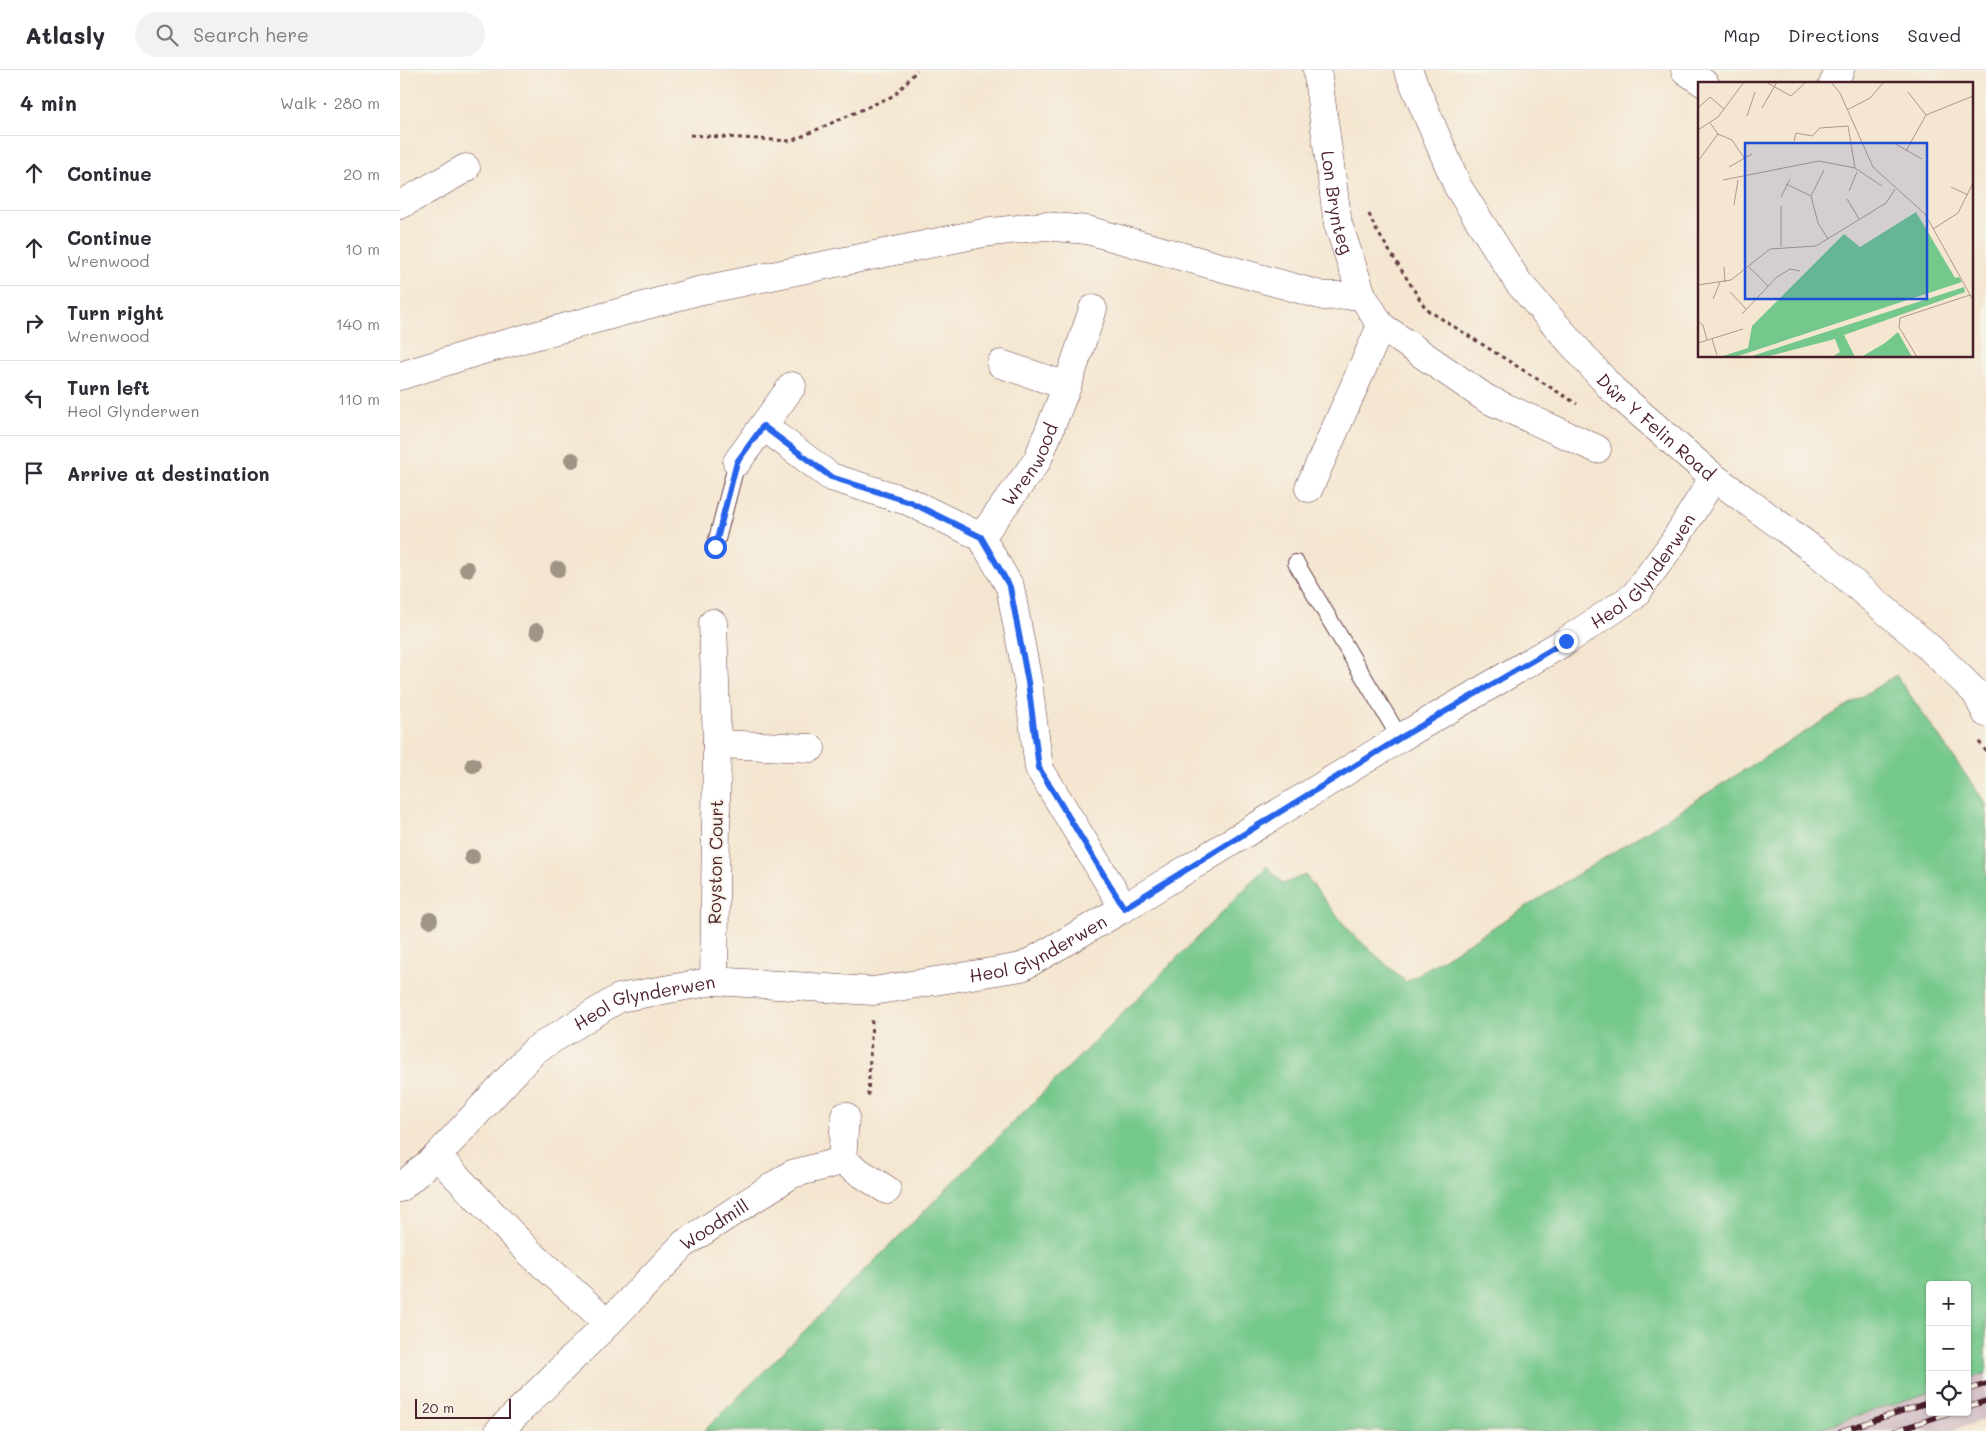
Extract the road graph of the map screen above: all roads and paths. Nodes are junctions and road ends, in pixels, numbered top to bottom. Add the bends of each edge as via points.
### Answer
1 (917, 70) edge
2 (1317, 70) edge
3 (1408, 70) edge
4 (1686, 70) edge
5 (1840, 70) edge
6 (1702, 82) edge
7 (1834, 82) edge
8 (690, 135) dead end
9 (466, 168) dead end
10 (400, 206) edge
11 (1362, 295) junction
12 (1093, 308) dead end
13 (1380, 326) junction
14 (1001, 364) dead end
15 (400, 376) edge
16 (792, 386) dead end
17 (1067, 386) junction
18 (763, 426) junction
19 (1597, 449) dead end
20 (737, 462) joint
21 (1711, 475) junction
22 (1309, 488) dead end
23 (981, 537) junction
24 (715, 547) dead end
25 (1296, 563) dead end
26 (713, 622) dead end
27 (1986, 713) edge
28 (1400, 738) junction
29 (717, 744) junction
30 (811, 748) dead end
31 (1124, 908) junction
32 (714, 981) junction
33 (873, 992) junction
34 (846, 1116) joint
35 (437, 1156) junction
36 (842, 1161) junction
37 (400, 1188) edge
38 (887, 1190) dead end
39 (608, 1323) junction
40 (499, 1431) edge

1 - 8 path via 894,95 791,141
2 - 11 street, Lon Brynteg via 1338,224
3 - 21 street, Dŵr Y Felin Road via 1458,188 1518,282 1612,389
4 - 6 street
5 - 7 street
9 - 10 street
11 - 13 street, Lon Brynteg
11 - 15 street via 1324,296 1087,230 1045,226 983,233 698,292 483,350
12 - 17 street, Wrenwood
13 - 19 street, Lon Brynteg via 1487,399
13 - 22 street
14 - 17 street
16 - 18 street
17 - 23 street, Wrenwood via 1037,461
18 - 20 street
18 - 23 street via 831,477 910,502
20 - 24 lane
21 - 27 street, Dŵr Y Felin Road via 1818,553 1931,649 1976,694
21 - 28 street, Heol Glynderwen via 1707,488 1673,542 1634,596 1566,641
23 - 31 street via 1010,587 1028,682 1039,768
25 - 28 lane
26 - 29 street, Royston Court
28 - 31 street, Heol Glynderwen
29 - 30 street
29 - 32 street, Royston Court
31 - 33 street, Heol Glynderwen via 1022,968
32 - 33 street, Heol Glynderwen
32 - 35 street, Heol Glynderwen via 619,998 535,1050
33 - 34 path via 867,1111
34 - 36 street
35 - 37 street, Heol Glynderwen
35 - 39 street via 529,1252
36 - 38 street
36 - 39 street, Woodmill via 792,1174 685,1243
39 - 40 street, Woodmill

